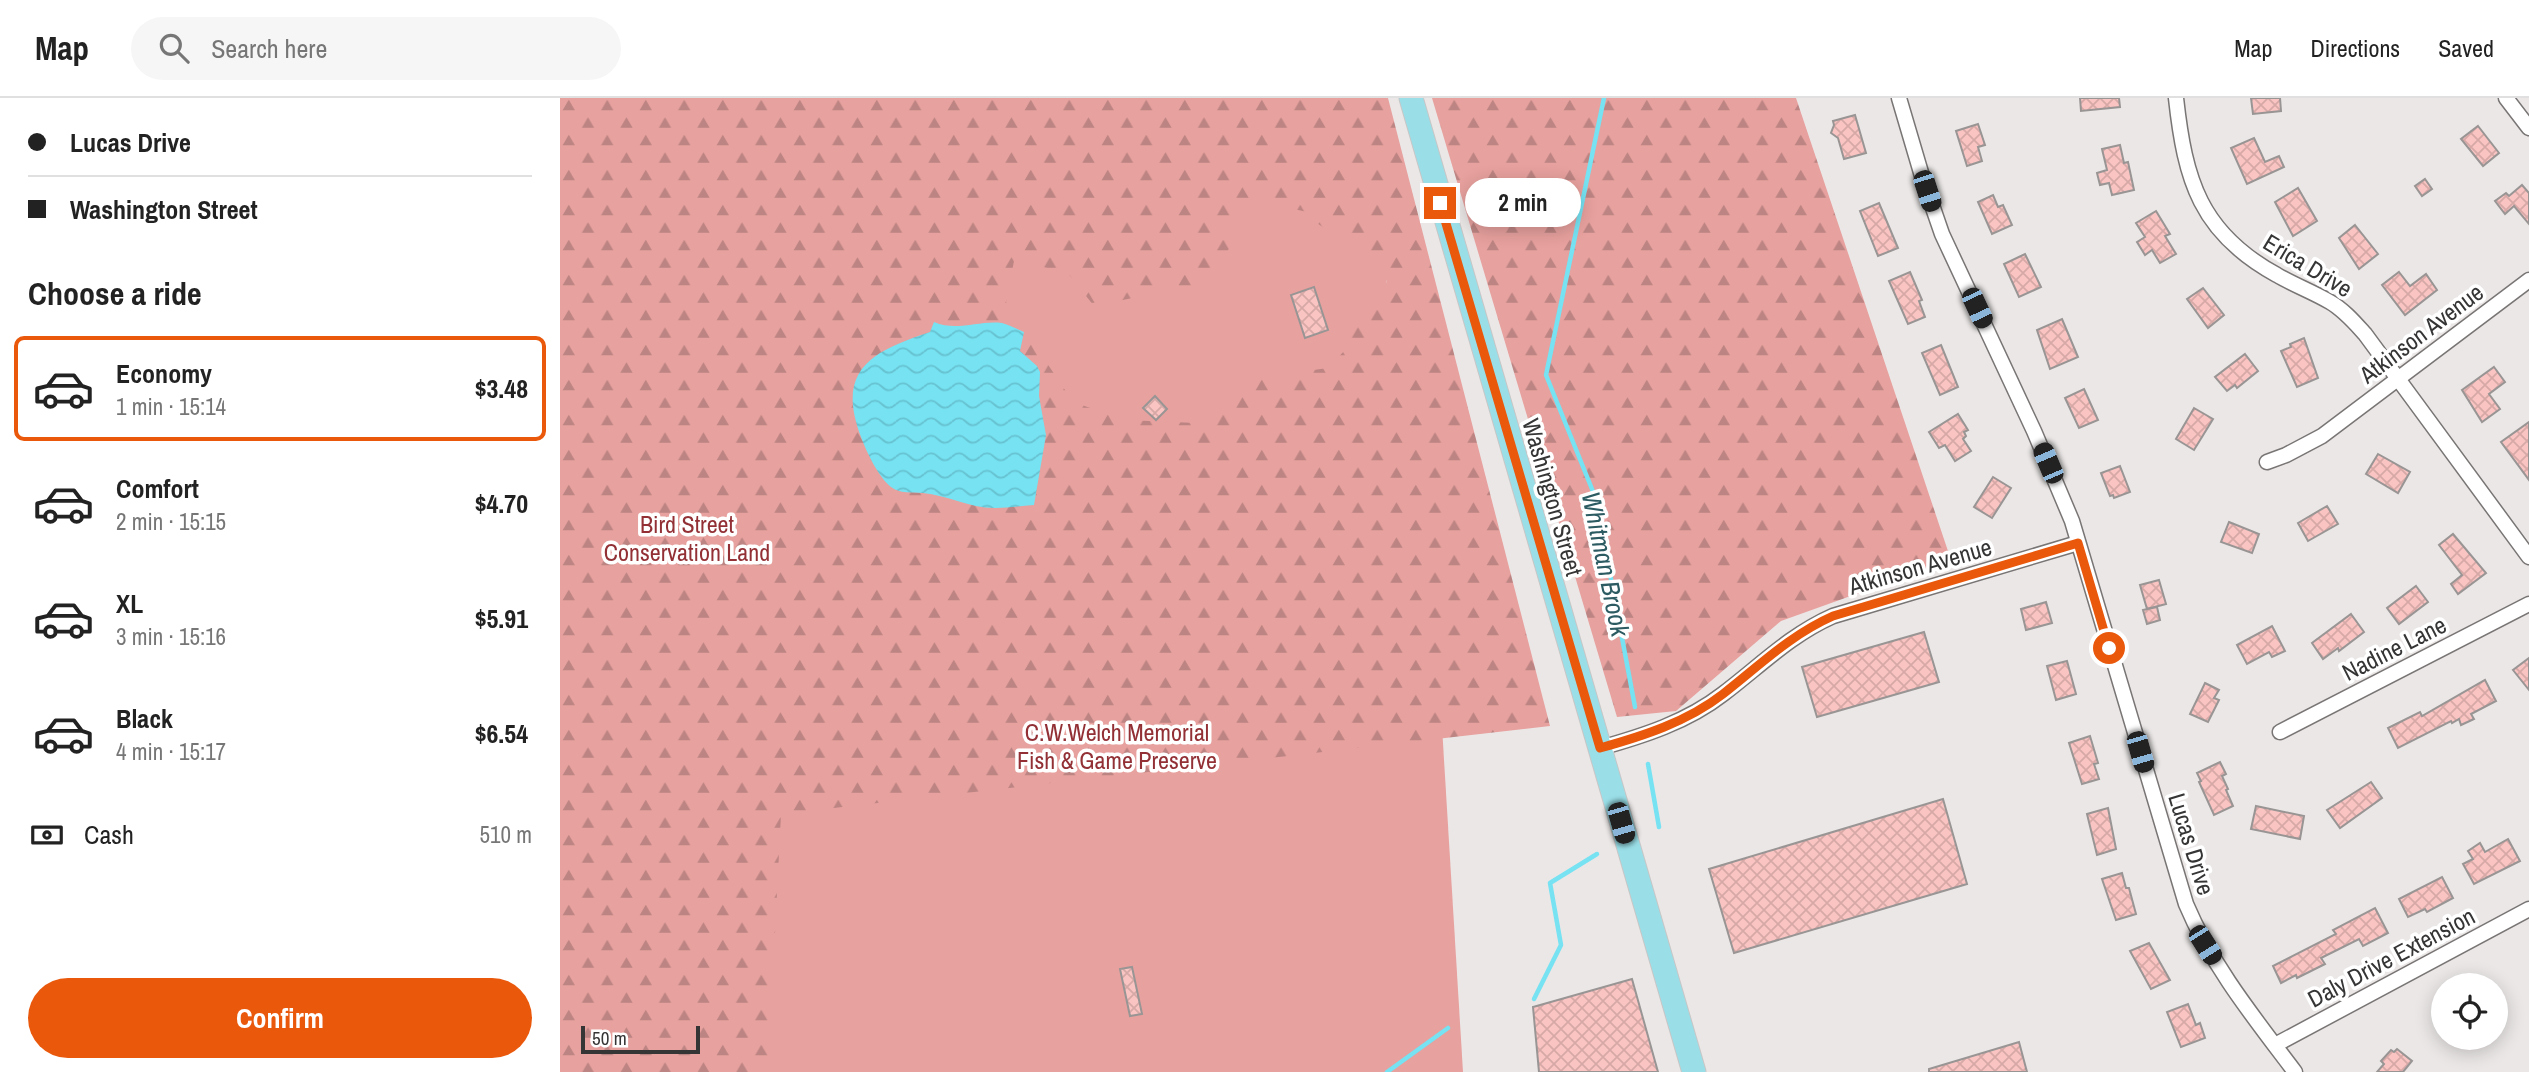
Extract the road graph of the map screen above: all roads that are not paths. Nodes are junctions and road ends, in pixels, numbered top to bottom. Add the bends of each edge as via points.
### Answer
1 (1410, 98) edge
2 (1899, 98) edge
3 (2176, 98) edge
4 (2506, 98) edge
5 (2529, 128) edge
6 (2529, 280) edge
7 (2397, 380) junction
8 (2267, 462) dead end
9 (2078, 543) junction
10 (2529, 557) edge
11 (2529, 604) edge
12 (2280, 732) dead end
13 (1600, 748) junction
14 (2529, 909) edge
15 (2275, 1045) junction
16 (1694, 1072) edge
17 (2295, 1072) edge

1 - 13 main road, Washington Street
2 - 9 street, Lucas Drive via 1942,234 2048,463
3 - 7 street, Erica Drive via 2187,169 2197,194 2227,239 2252,261 2331,302 2365,334
4 - 5 street
6 - 7 street, Atkinson Avenue
7 - 8 street, Atkinson Avenue via 2322,436
7 - 10 street, Erica Drive
9 - 13 street, Atkinson Avenue via 1814,624 1696,713
9 - 15 street, Lucas Drive via 2186,904 2205,945
11 - 12 street, Nadine Lane
13 - 16 main road, Washington Street
14 - 15 street, Daly Drive Extension
15 - 17 street, Lucas Drive

